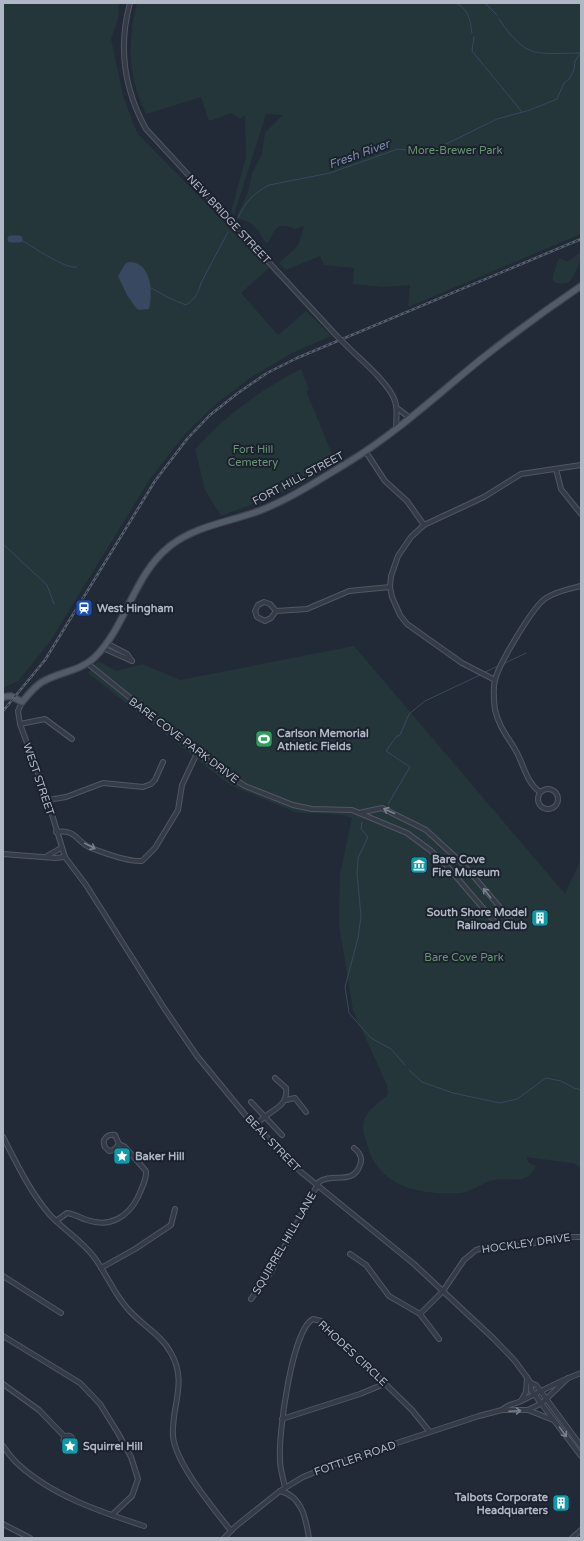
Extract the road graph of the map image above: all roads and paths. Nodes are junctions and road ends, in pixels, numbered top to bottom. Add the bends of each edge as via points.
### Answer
1 (130, 3) edge
2 (581, 286) edge
3 (397, 408) junction
4 (410, 418) junction
5 (396, 429) junction
6 (366, 452) junction
7 (581, 465) edge
8 (556, 469) junction
9 (581, 514) edge
10 (424, 524) junction
11 (581, 586) edge
12 (390, 587) junction
13 (276, 611) junction
14 (104, 646) junction
15 (87, 663) junction
16 (495, 680) junction
17 (3, 697) edge
18 (22, 702) junction
19 (20, 724) junction
20 (72, 739) dead end
21 (198, 751) junction
22 (163, 762) dead end
23 (540, 792) junction
24 (48, 800) junction
25 (359, 813) junction
26 (56, 832) junction
27 (61, 848) junction
28 (3, 854) edge
29 (47, 856) junction
30 (65, 857) junction
31 (275, 1078) dead end
32 (286, 1100) junction
33 (251, 1102) dead end
34 (306, 1112) dead end
35 (264, 1115) junction
36 (256, 1126) junction
37 (282, 1135) dead end
38 (3, 1137) edge
39 (119, 1144) dead end
40 (354, 1148) dead end
41 (317, 1186) junction
42 (175, 1208) dead end
43 (56, 1221) junction
44 (581, 1237) edge
45 (350, 1254) dead end
46 (101, 1268) junction
47 (3, 1276) edge
48 (443, 1291) junction
49 (251, 1299) dead end
50 (61, 1314) dead end
51 (420, 1314) junction
52 (3, 1336) edge
53 (439, 1339) dead end
54 (581, 1373) edge
55 (527, 1376) junction
56 (568, 1378) junction
57 (531, 1383) junction
58 (3, 1384) edge
59 (384, 1384) junction
60 (540, 1391) junction
61 (534, 1394) junction
62 (546, 1399) junction
63 (520, 1402) junction
64 (542, 1403) junction
65 (502, 1410) junction
66 (528, 1410) junction
67 (282, 1419) junction
68 (555, 1421) junction
69 (429, 1431) junction
70 (64, 1436) dead end
71 (3, 1446) edge
72 (581, 1446) edge
73 (581, 1456) edge
74 (285, 1487) junction
75 (280, 1490) junction
76 (112, 1515) junction
77 (3, 1524) edge
78 (144, 1526) dead end
79 (581, 1530) edge
80 (231, 1531) junction
81 (30, 1538) edge
82 (224, 1538) edge
83 (309, 1538) edge
84 (572, 1538) edge

1 - 3 street, NEW BRIDGE STREET, bridge via 123,41 126,75 133,102 146,129 384,384 395,400
2 - 4 main road, FORT HILL STREET via 511,336
3 - 4 street, NEW BRIDGE STREET
3 - 5 street, NEW BRIDGE STREET
4 - 5 main road, FORT HILL STREET
5 - 6 main road, FORT HILL STREET
6 - 10 street via 381,476
6 - 14 main road, FORT HILL STREET via 265,508 188,534 169,547 147,570
7 - 8 street
8 - 9 street via 561,489
8 - 10 street via 521,474 484,497
10 - 12 street via 411,537 392,567
11 - 16 street via 556,593 538,604 523,626
12 - 13 street via 348,591 307,610
12 - 16 street via 400,615 410,627 462,664
13 - 13 street via 264,602 259,604 255,611 257,617 266,621
14 - 14 street via 132,661 127,654
14 - 15 main road, FORT HILL STREET
15 - 18 main road, FORT HILL STREET via 42,683
15 - 21 street, BARE COVE PARK DRIVE
16 - 23 street via 495,709 498,720 532,786
17 - 18 main road via 11,696
18 - 19 street, WEST STREET via 18,711
19 - 20 street via 45,719
19 - 24 street, WEST STREET
21 - 25 street, BARE COVE PARK DRIVE via 238,783 293,805 312,809 345,809
26 -> 21 street via 70,832 90,848 142,861 155,848 178,810 182,785
22 - 24 street via 155,780 143,787 103,783 66,798
23 - 23 street via 540,804 546,808 554,806 557,799 555,792 547,789
24 - 26 street, WEST STREET
25 -> 25 street, BARE COVE PARK DRIVE via 395,827 419,842 456,876 495,922 502,925 509,923 510,919 472,874 426,830 382,808
26 - 27 street, WEST STREET
27 - 29 street
27 - 30 street, WEST STREET
28 - 29 street
29 - 30 street
30 - 36 street, BEAL STREET via 86,885 197,1056
31 - 32 street via 286,1088
32 - 34 street via 295,1098
32 - 35 street via 280,1107
33 - 35 street
35 - 36 street
35 - 37 street
36 - 41 street, BEAL STREET
38 - 43 street via 30,1187
39 - 43 street via 125,1147 146,1171 146,1179 130,1210 121,1218 108,1222 94,1222 67,1213
40 - 41 street via 359,1153 361,1162 355,1174 343,1179 321,1180
41 - 48 street, BEAL STREET via 400,1251
41 - 49 street, SQUIRREL HILL LANE via 271,1272
42 - 46 street via 171,1225
43 - 46 street via 88,1250
44 - 48 street, HOCKLEY DRIVE via 558,1237 516,1247 481,1248 464,1260
45 - 51 street via 366,1265 389,1296
46 - 80 street via 127,1308 162,1341 174,1359 180,1381 174,1422 174,1443 195,1482
47 - 50 street
48 - 51 street, HOCKLEY DRIVE
48 - 55 street, BEAL STREET via 494,1339
51 - 53 street
52 - 76 street via 80,1383 100,1404 118,1433 131,1457 138,1479 132,1496
54 - 56 street, FOTTLER ROAD
55 - 57 street, BEAL STREET
55 - 63 street via 526,1392
56 - 60 street, FOTTLER ROAD
56 - 62 street, FOTTLER ROAD
57 - 60 street, BEAL STREET
57 - 61 street, BEAL STREET
58 - 70 street via 39,1410
59 - 67 street
59 - 67 street, RHODES CIRCLE via 321,1321 313,1319 305,1325 300,1337
59 - 69 street, RHODES CIRCLE via 412,1410
60 - 61 street, FOTTLER ROAD
60 - 62 street, BEAL STREET
61 - 63 street, FOTTLER ROAD
61 - 64 street, BEAL STREET
62 - 64 street, FOTTLER ROAD
62 - 72 street, BEAL STREET
63 - 65 street, FOTTLER ROAD via 506,1405
64 - 66 street, FOTTLER ROAD
64 - 68 street, BEAL STREET
65 -> 66 street, FOTTLER ROAD
65 - 69 street, FOTTLER ROAD
66 - 68 street
67 - 74 street, RHODES CIRCLE via 280,1460
68 -> 73 street, BEAL STREET
69 - 74 street, FOTTLER ROAD via 320,1469
71 - 76 street via 18,1464 38,1479
74 - 75 street, FOTTLER ROAD
75 - 80 street, FOTTLER ROAD
75 - 83 street via 298,1502
76 - 78 street
77 - 81 street
79 - 84 street
80 - 82 street, FOTTLER ROAD

